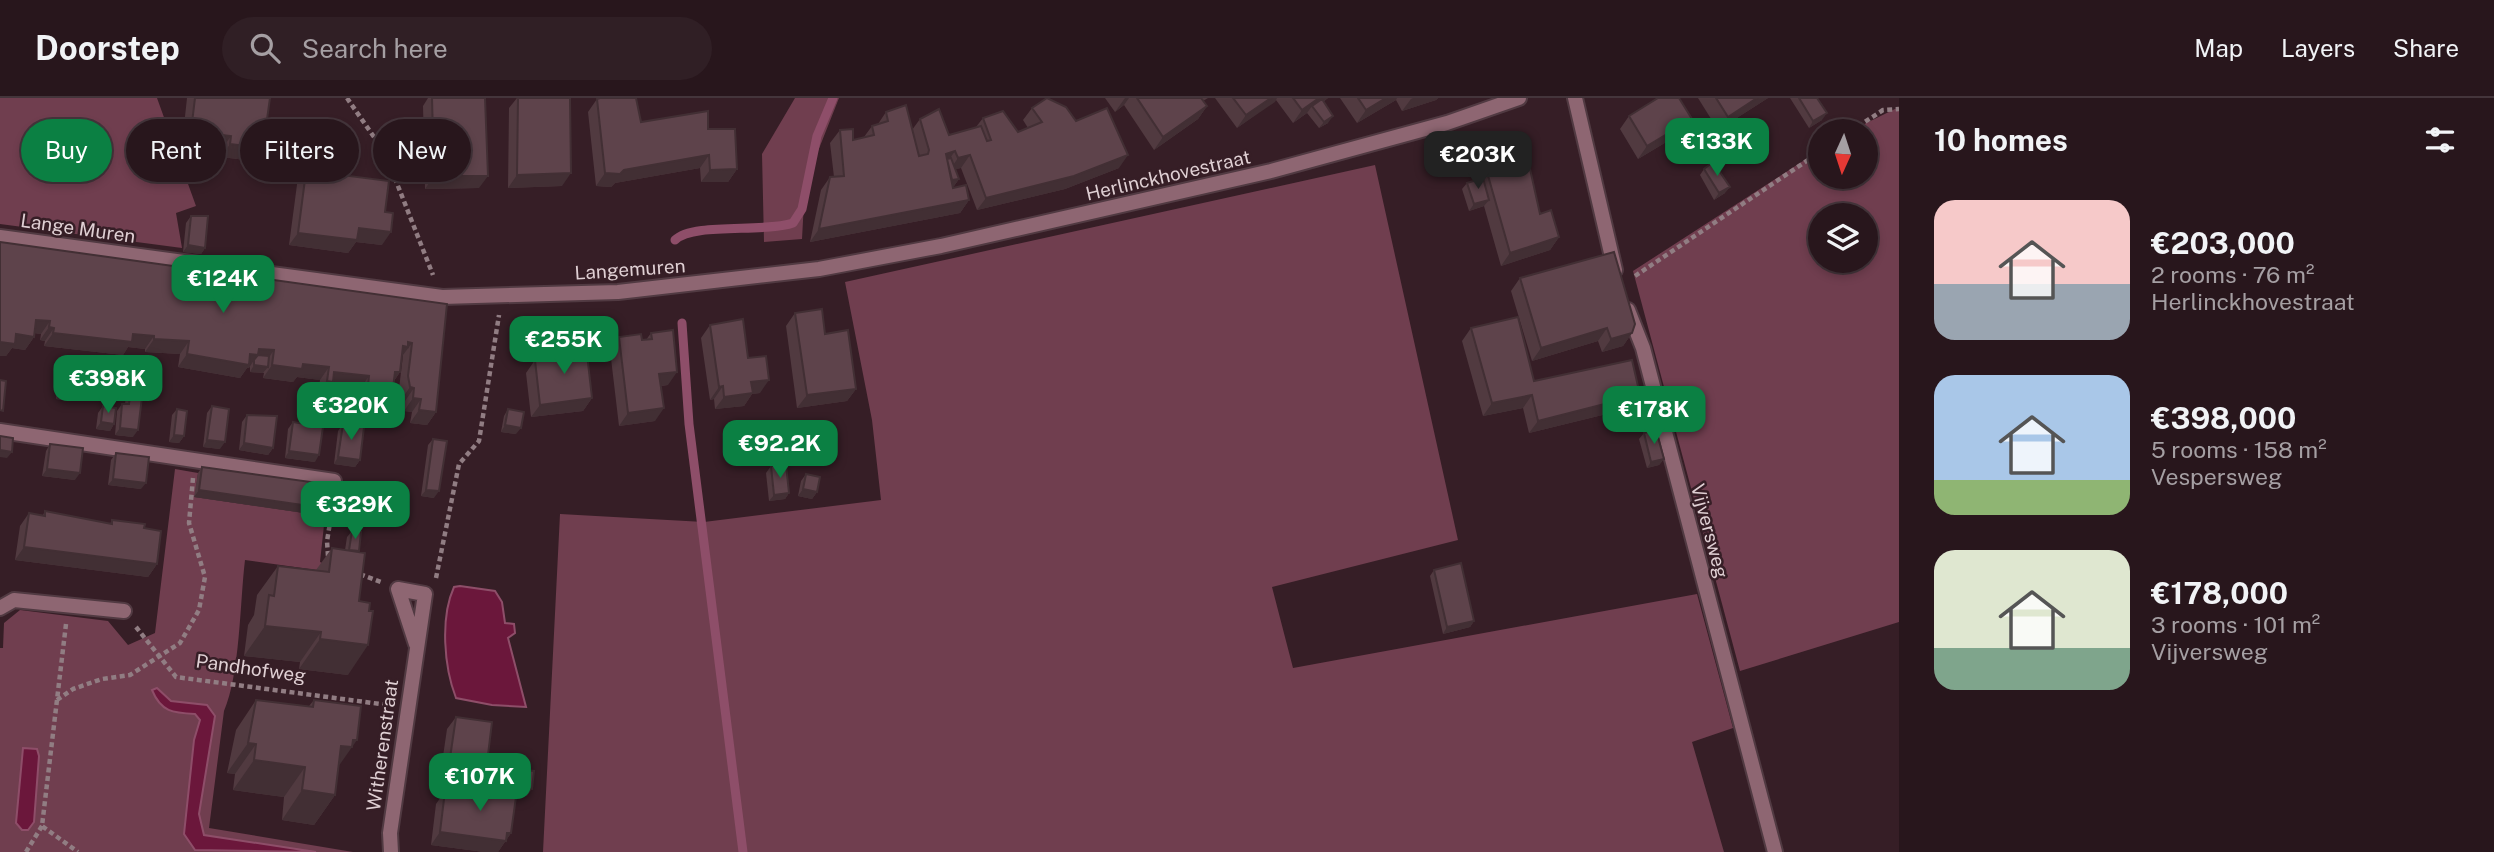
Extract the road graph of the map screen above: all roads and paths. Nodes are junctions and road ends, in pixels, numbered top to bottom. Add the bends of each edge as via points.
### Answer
1 (347, 98) edge
2 (1520, 98) edge
3 (1575, 98) edge
4 (1899, 109) edge
5 (1869, 119) edge
6 (1808, 161) edge
7 (0, 237) edge
8 (820, 269) joint
9 (503, 293) junction
10 (1621, 293) junction
11 (442, 297) junction
12 (0, 431) edge
13 (195, 460) junction
14 (334, 481) joint
15 (338, 563) edge
16 (348, 568) edge
17 (398, 589) junction
18 (425, 594) junction
19 (68, 604) junction
20 (0, 608) edge
21 (124, 611) joint
22 (416, 644) junction
23 (159, 656) junction
24 (57, 700) junction
25 (406, 708) junction
26 (42, 826) junction
27 (26, 852) edge
28 (78, 852) edge
29 (391, 852) edge
30 (1775, 852) edge

1 - 11 path via 385,153
2 - 8 street, Herlinckhovestraat via 1271,172
3 - 10 street, Vijversweg
4 - 5 path via 1883,110
6 - 10 path
7 - 11 street, Lange Muren
8 - 9 street, Langemuren via 618,292
9 - 11 street, Langemuren
9 - 18 path via 479,441 459,464 438,575
10 - 30 street, Vijversweg via 1643,348
12 - 13 street
13 - 14 street
13 - 23 path via 189,523 205,577 199,610 180,643
14 - 15 path via 334,513 327,541 328,556
16 - 17 path
17 - 18 street
17 - 22 street, Witherenstraat
18 - 22 street, Witherenstraat
19 - 20 street via 14,600
19 - 21 street
19 - 24 path
21 - 23 path, Pandhofweg
22 - 25 street, Witherenstraat
23 - 24 path via 130,675 72,689
23 - 25 path, Pandhofweg via 176,677
24 - 26 path
25 - 29 street, Witherenstraat
26 - 27 path
26 - 28 path

